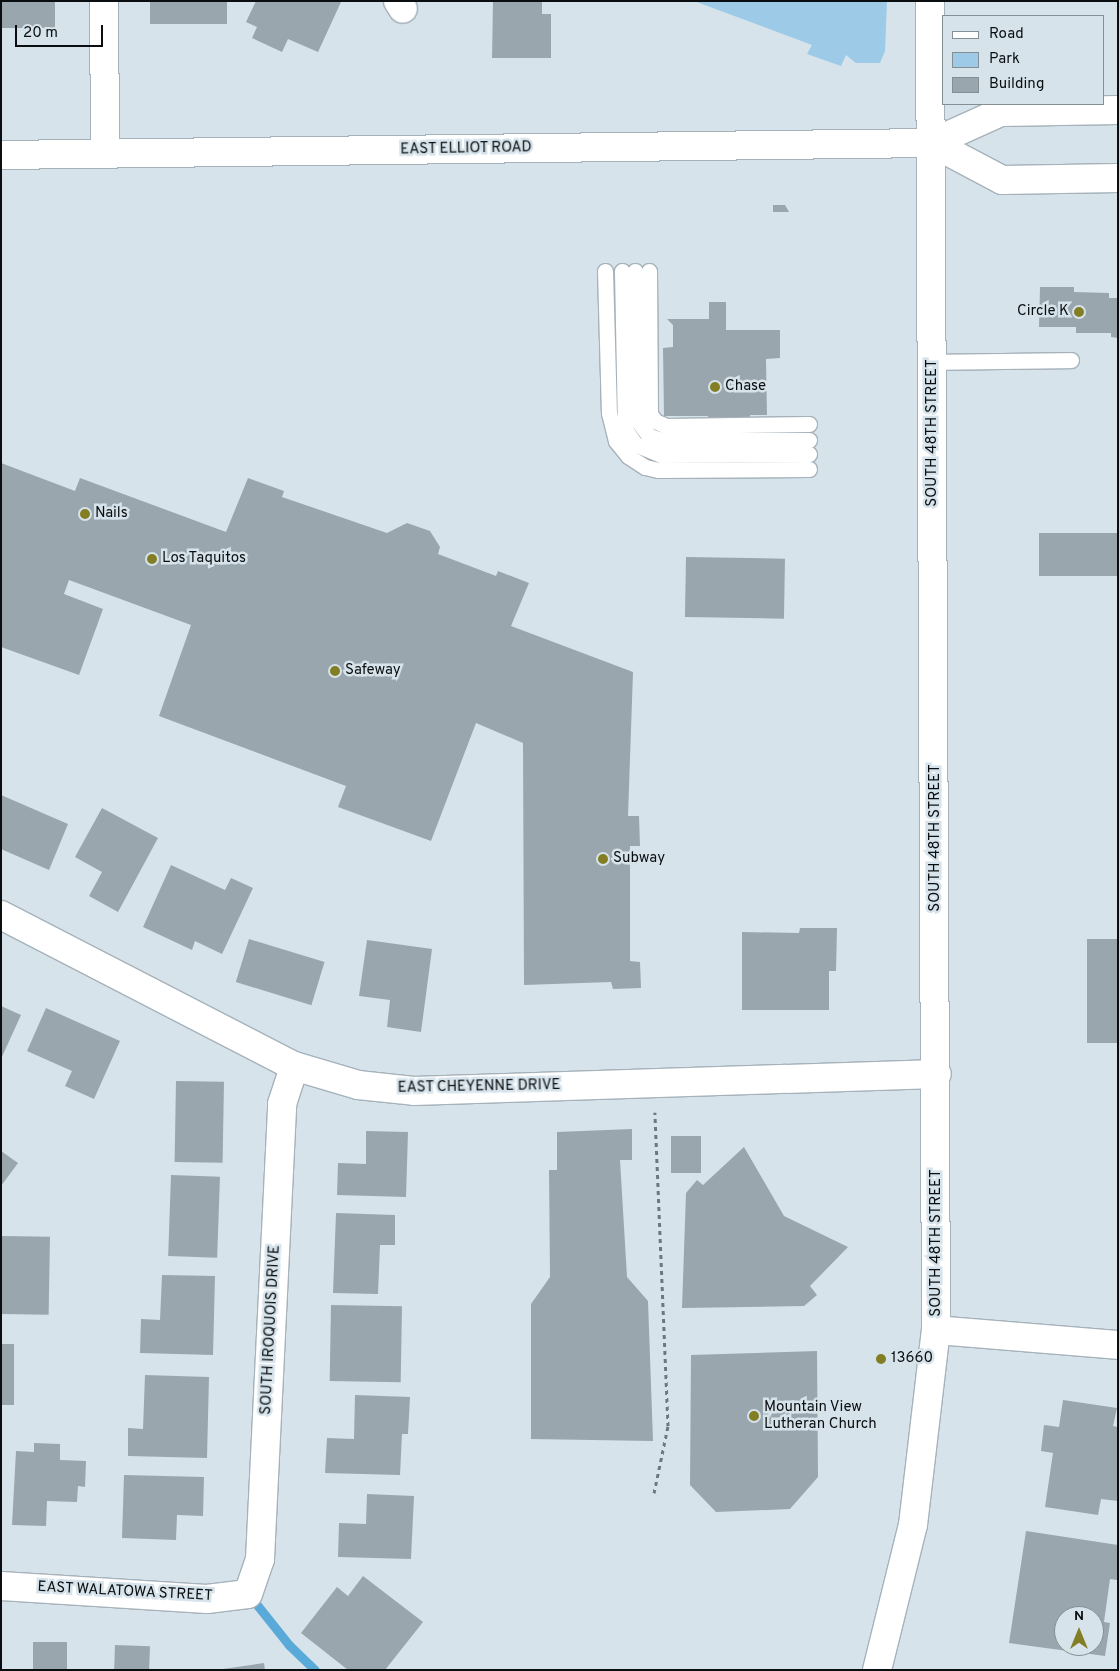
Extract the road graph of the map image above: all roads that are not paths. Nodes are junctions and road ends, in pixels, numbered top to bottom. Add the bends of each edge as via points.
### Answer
1 (104, 1) edge
2 (930, 1) edge
3 (1118, 110) edge
4 (932, 143) junction
5 (105, 154) junction
6 (1, 155) edge
7 (1118, 178) edge
8 (605, 271) dead end
9 (1071, 360) dead end
10 (933, 362) junction
11 (809, 424) dead end
12 (1, 915) edge
13 (294, 1066) junction
14 (937, 1074) junction
15 (936, 1330) junction
16 (1118, 1345) edge
17 (1, 1586) edge
18 (248, 1594) joint
19 (877, 1670) edge

1 - 5 main road
2 - 4 main road, SOUTH 48TH STREET
3 - 4 main road, EAST ELLIOT ROAD via 1001,112
4 - 5 main road, EAST ELLIOT ROAD
4 - 7 main road, EAST ELLIOT ROAD via 1002,180
4 - 10 main road, SOUTH 48TH STREET
5 - 6 main road, EAST ELLIOT ROAD
8 - 11 lane via 609,413 614,436 628,456 645,467 658,470 809,454 661,455 635,444 625,429 635,271 650,414 655,420 666,426
9 - 10 lane
10 - 14 main road, SOUTH 48TH STREET
12 - 13 main road, EAST CHEYENNE DRIVE
13 - 14 main road, EAST CHEYENNE DRIVE via 358,1085 414,1091
13 - 18 main road, SOUTH IROQUOIS DRIVE via 282,1104 260,1559
14 - 15 main road, SOUTH 48TH STREET
15 - 16 main road
15 - 19 main road, SOUTH 48TH STREET via 913,1525
17 - 18 main road, EAST WALATOWA STREET via 207,1598

